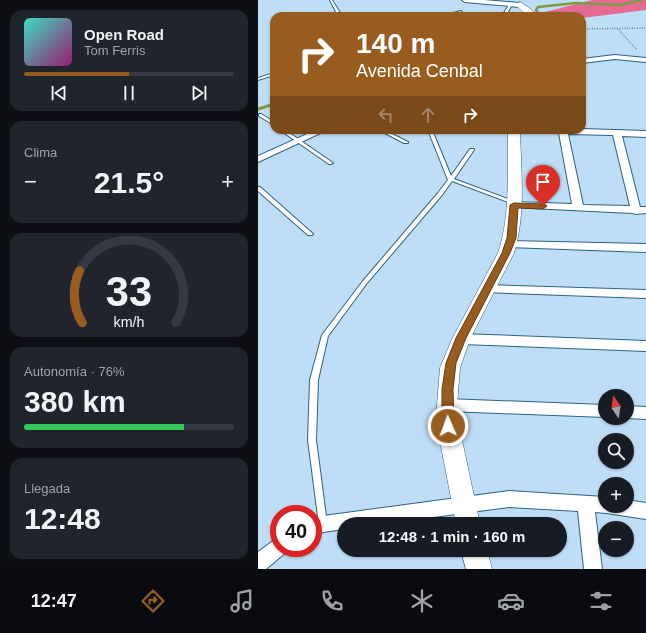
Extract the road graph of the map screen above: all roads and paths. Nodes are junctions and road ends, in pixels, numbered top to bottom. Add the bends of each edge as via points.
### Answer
1 (331, 0) edge
2 (465, 0) edge
3 (530, 0) edge
4 (515, 5) junction
5 (338, 12) edge
6 (508, 12) edge
7 (529, 12) edge
8 (617, 28) junction
9 (646, 28) edge
10 (586, 29) edge
11 (646, 60) edge
12 (586, 61) edge
13 (270, 75) edge
14 (258, 79) edge
15 (260, 115) dead end
16 (270, 121) edge
17 (586, 133) edge
18 (288, 134) edge
19 (314, 134) edge
20 (389, 134) edge
21 (432, 134) edge
22 (514, 134) edge
23 (563, 134) edge
24 (617, 134) junction
25 (646, 134) edge
26 (299, 141) junction
27 (406, 142) dead end
28 (472, 150) dead end
29 (258, 159) edge
30 (331, 163) dead end
31 (450, 179) junction
32 (258, 188) edge
33 (514, 204) junction
34 (578, 207) junction
35 (641, 210) edge
36 (310, 234) dead end
37 (509, 245) junction
38 (646, 248) edge
39 (488, 289) junction
40 (646, 294) edge
41 (461, 338) junction
42 (646, 346) edge
43 (447, 405) junction
44 (598, 411) edge
45 (634, 412) edge
46 (646, 413) edge
47 (586, 504) junction
48 (317, 505) edge
49 (598, 505) edge
50 (634, 509) edge
51 (646, 511) edge
52 (466, 514) edge
53 (322, 526) edge
54 (270, 554) edge
55 (476, 557) edge
56 (258, 564) edge
57 (479, 569) edge
58 (592, 569) edge

1 - 5 lane
2 - 4 street
3 - 4 street
4 - 6 lane
4 - 7 street
8 - 9 path
8 - 10 path
8 - 11 path
11 - 12 street via 615,57
13 - 14 lane
15 - 16 lane
17 - 24 street
18 - 26 lane
19 - 26 street
20 - 27 lane
21 - 31 lane
22 - 33 street
23 - 34 street
24 - 25 street
24 - 35 street
26 - 29 street
26 - 30 lane
28 - 31 lane
31 - 33 lane
31 - 48 lane via 325,335 314,380 312,440
32 - 36 lane
33 - 34 street
33 - 37 street via 512,238
34 - 35 street
37 - 38 street
37 - 39 street
39 - 40 street
39 - 41 street
41 - 42 street
41 - 43 street via 450,368
43 - 44 street
43 - 52 street via 449,433
45 - 46 street
47 - 49 street
47 - 52 street via 509,499
47 - 58 street
50 - 51 street
52 - 53 street
54 - 56 street
55 - 57 street

